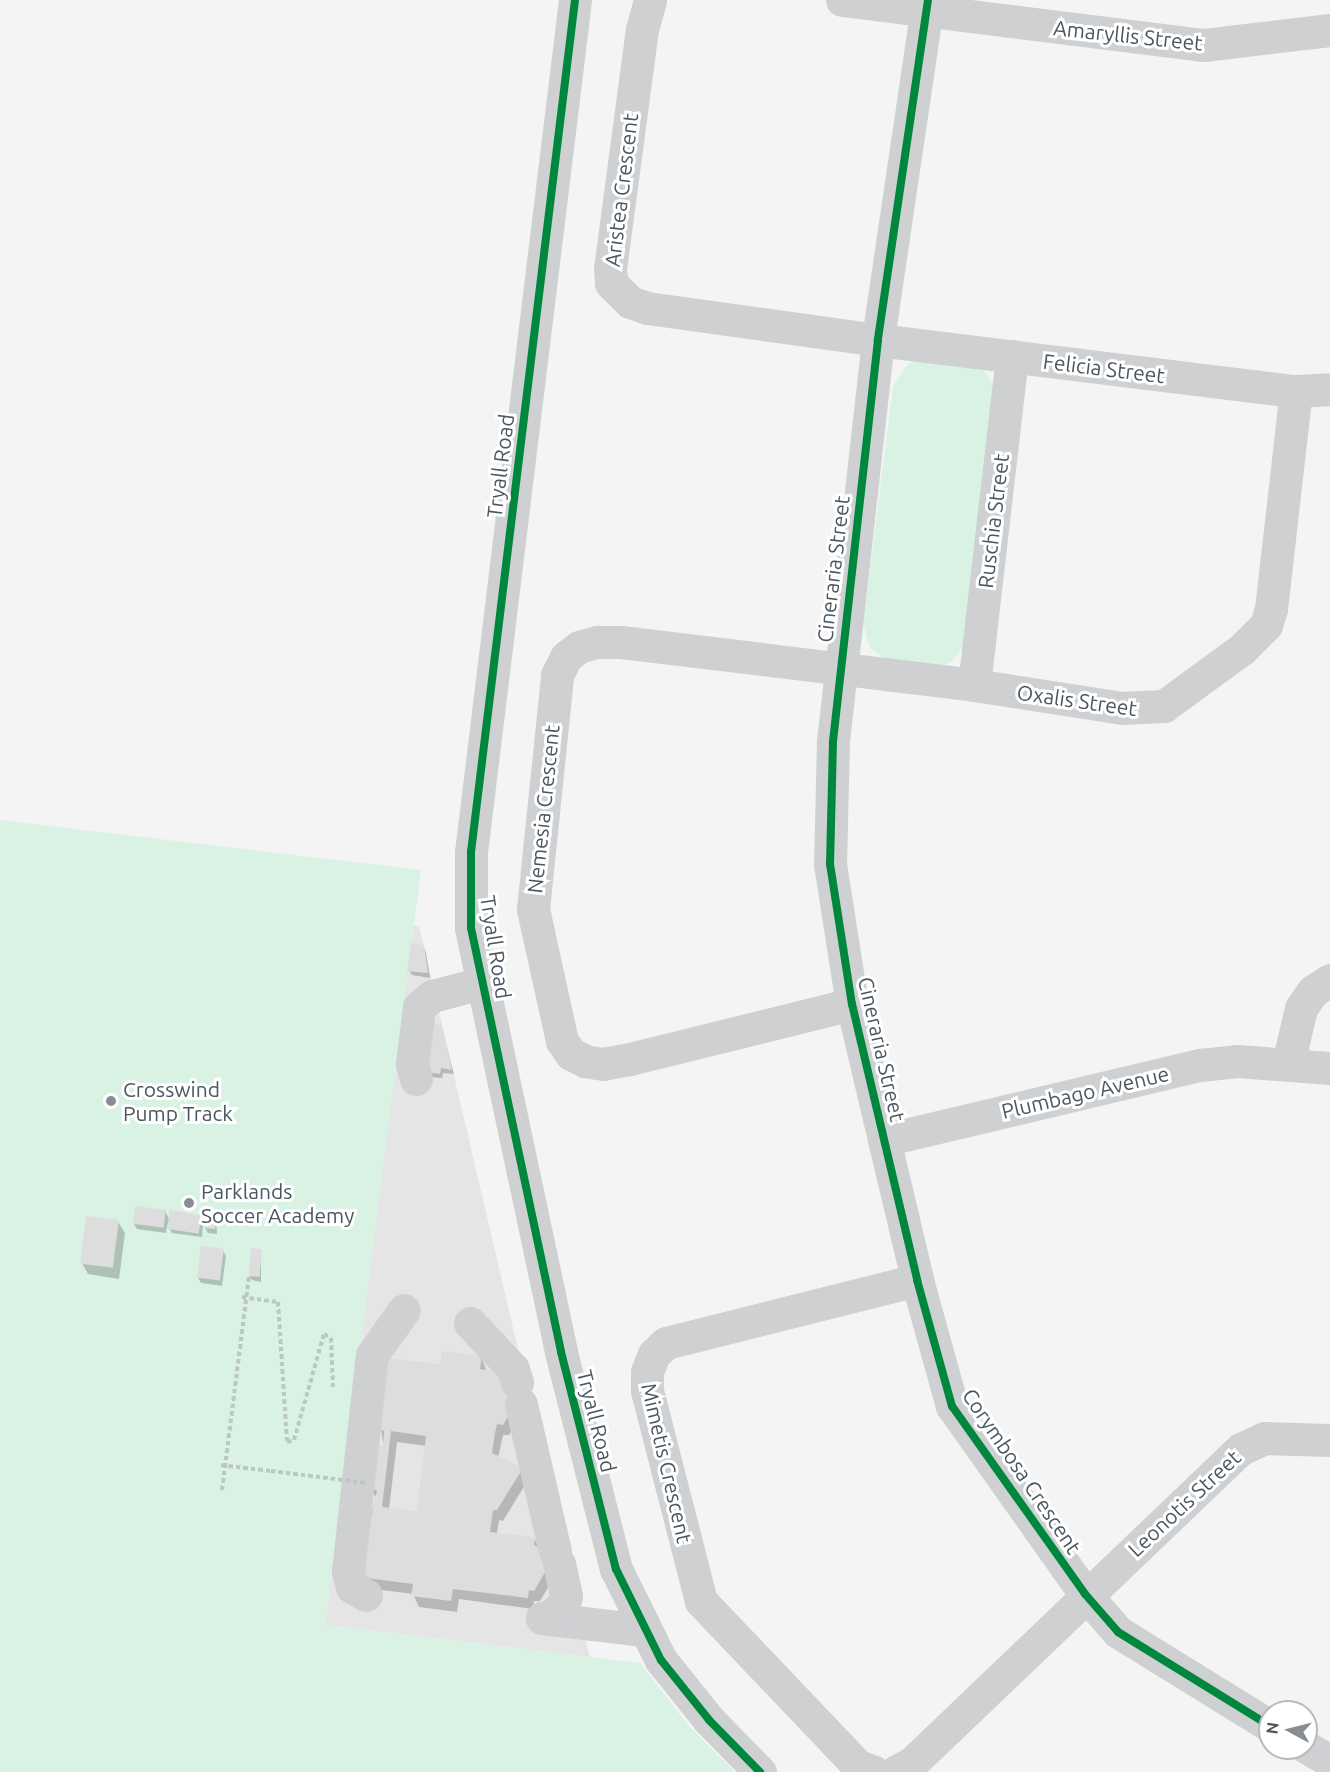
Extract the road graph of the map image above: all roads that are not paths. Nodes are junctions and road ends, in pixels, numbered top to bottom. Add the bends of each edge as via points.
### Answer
1 (575, 0) edge
2 (650, 0) edge
3 (842, 0) edge
4 (927, 6) edge
5 (1330, 30) edge
6 (878, 340) junction
7 (1012, 356) junction
8 (1330, 388) edge
9 (1296, 391) junction
10 (840, 670) junction
11 (974, 685) junction
12 (1330, 980) edge
13 (482, 983) junction
14 (852, 1004) junction
15 (1288, 1064) junction
16 (1330, 1068) edge
17 (416, 1079) dead end
18 (884, 1140) junction
19 (917, 1280) junction
20 (404, 1310) dead end
21 (470, 1323) dead end
22 (1330, 1440) edge
23 (1085, 1594) junction
24 (366, 1595) dead end
25 (644, 1630) junction
26 (1258, 1719) edge
27 (760, 1772) edge
28 (874, 1772) edge
29 (895, 1772) edge

1 - 13 street, Tryall Road via 471,852 471,928
2 - 6 street, Aristea Crescent via 642,29 610,268 611,283 618,294 646,308
3 - 4 street
4 - 5 street, Amaryllis Street via 1203,45
4 - 6 street, Cineraria Street
6 - 7 street, Felicia Street
6 - 10 street, Cineraria Street
7 - 9 street, Felicia Street
7 - 11 street, Ruschia Street
8 - 9 street, Felicia Street
9 - 11 street, Oxalis Street via 1271,609 1258,635 1181,697 1156,708 1122,708
10 - 11 street, Oxalis Street
10 - 14 street, Cineraria Street via 833,742 830,864
10 - 14 street, Nemesia Crescent via 621,642 579,647 566,657 557,675 533,909 562,1041 571,1054 585,1062 630,1059
12 - 15 street via 1313,990 1300,1008
13 - 17 street via 432,996 419,1007 412,1064
13 - 25 street, Tryall Road via 561,1352 616,1569
14 - 18 street, Cineraria Street
15 - 16 street, Plumbago Avenue
15 - 18 street, Plumbago Avenue via 1237,1061 1200,1065
18 - 19 street, Corymbosa Crescent
19 - 23 street, Corymbosa Crescent via 952,1406
19 - 28 street, Mimetis Crescent via 666,1343 654,1354 647,1372 647,1391 701,1601 858,1766
20 - 24 street via 372,1355 355,1481 348,1579 358,1593
21 - 25 street via 513,1369 519,1393 566,1596 564,1604 551,1616 542,1618
22 - 23 street, Leonotis Street via 1282,1437 1252,1442
23 - 26 street, Corymbosa Crescent via 1118,1632 1147,1653
23 - 29 street via 912,1763
25 - 27 street, Tryall Road via 661,1660 709,1720

